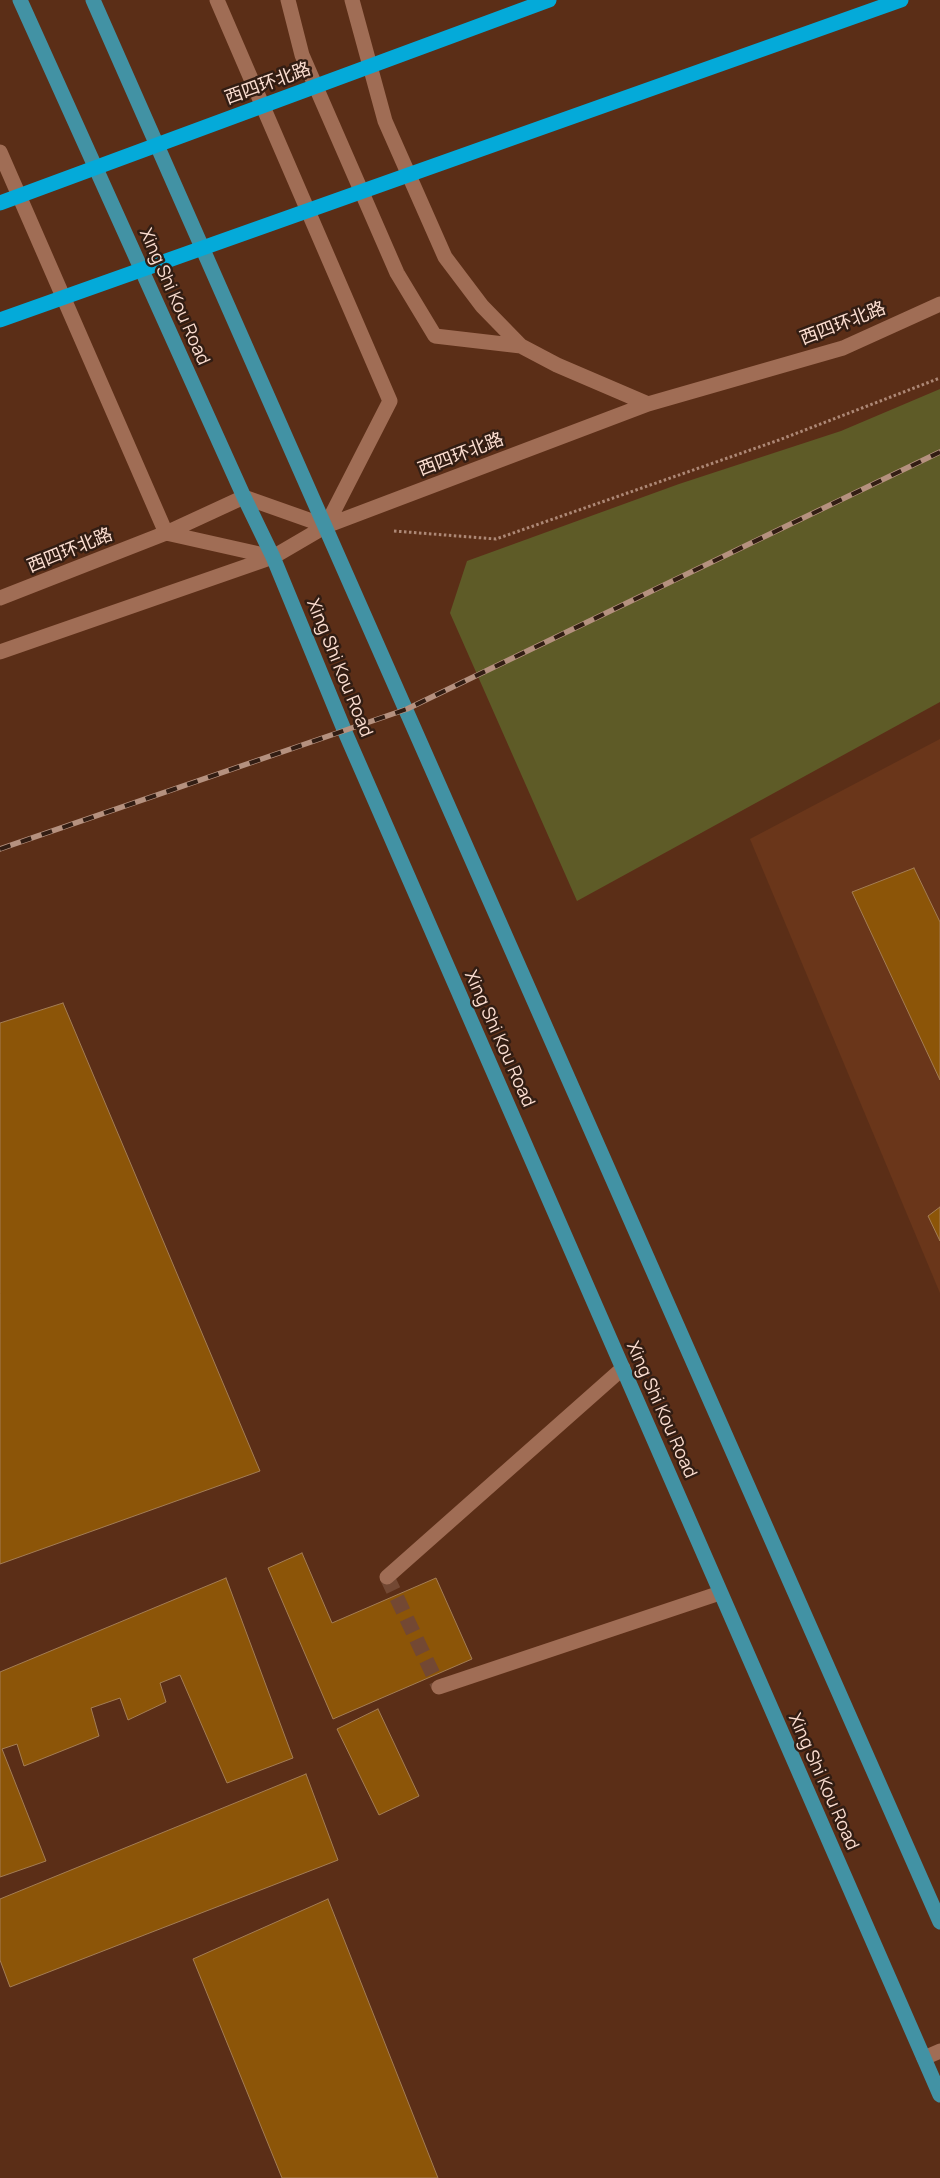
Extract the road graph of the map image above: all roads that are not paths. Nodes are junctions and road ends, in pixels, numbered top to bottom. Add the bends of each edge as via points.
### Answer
1 (20, 0) edge
2 (93, 0) edge
3 (218, 0) edge
4 (288, 0) edge
5 (352, 0) edge
6 (549, 0) edge
7 (901, 0) edge
8 (0, 152) edge
9 (0, 203) edge
10 (940, 304) edge
11 (0, 320) edge
12 (521, 346) junction
13 (648, 404) junction
14 (244, 497) junction
15 (326, 526) junction
16 (166, 532) junction
17 (273, 557) junction
18 (1, 599) edge
19 (0, 652) edge
20 (623, 1368) junction
21 (387, 1577) dead end
22 (720, 1593) junction
23 (439, 1688) dead end
24 (940, 1922) edge
25 (940, 2051) edge
26 (924, 2058) junction
27 (940, 2096) edge

1 - 14 main road, Xing Shi Kou Road
2 - 15 main road
3 - 15 street via 390,402
4 - 12 street via 302,55 393,264 435,336
5 - 12 street via 385,121 445,257 482,306
6 - 9 highway, 西四环北路
7 - 11 highway
8 - 16 street
10 - 13 street, 西四环北路 via 843,348
12 - 13 street
13 - 15 street, 西四环北路
14 - 15 street
14 - 16 street, 西四环北路
14 - 17 main road, Xing Shi Kou Road
15 - 17 street, 西四环北路
15 - 24 main road
16 - 17 street
16 - 18 street, 西四环北路
17 - 19 street
17 - 20 main road, Xing Shi Kou Road via 349,741
20 - 21 street
20 - 22 main road, Xing Shi Kou Road
22 - 23 street
22 - 26 main road, Xing Shi Kou Road
25 - 26 street
26 - 27 main road, Xing Shi Kou Road

